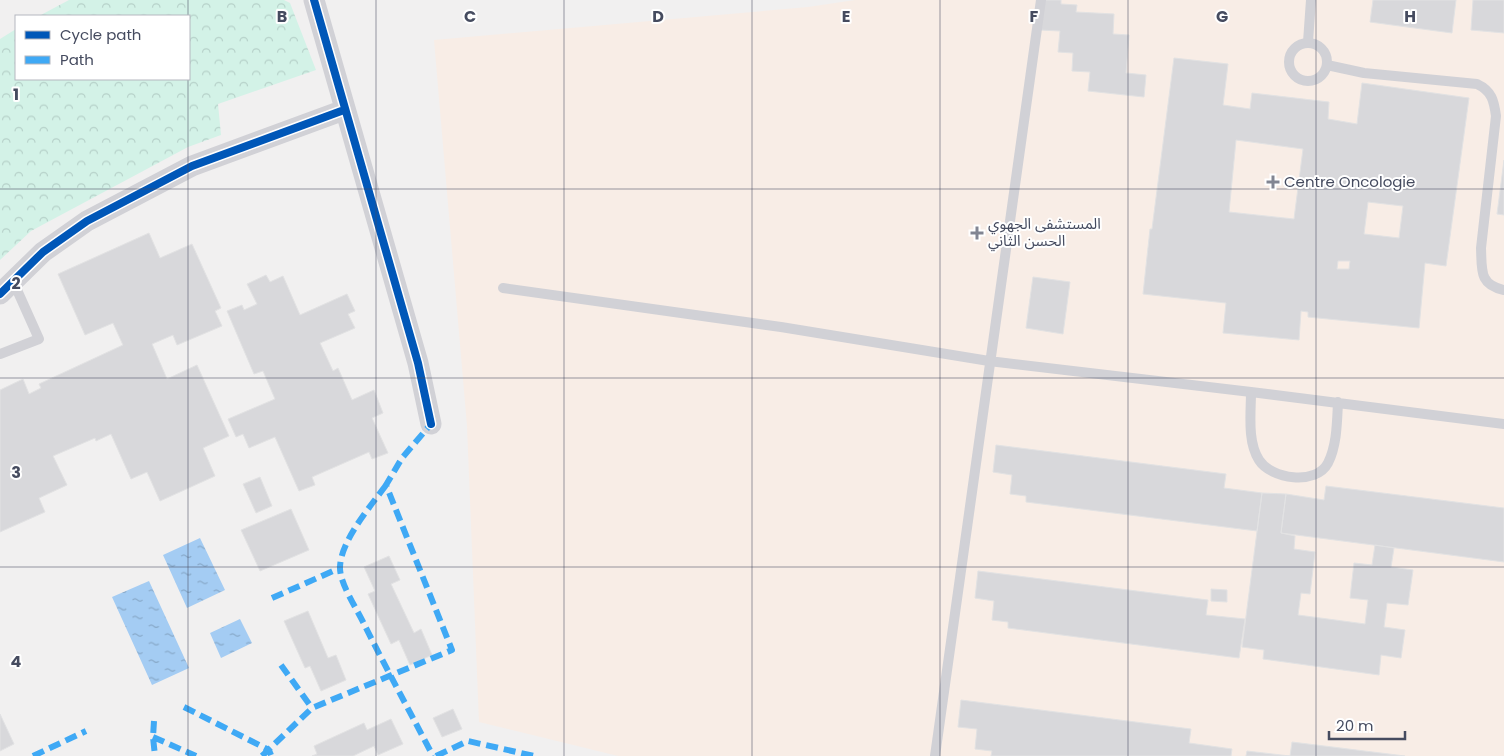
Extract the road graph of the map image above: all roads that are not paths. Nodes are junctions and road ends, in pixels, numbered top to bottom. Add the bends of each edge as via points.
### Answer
1 (314, 0) edge
2 (1041, 0) edge
3 (1311, 0) edge
4 (1308, 42) junction
5 (1327, 65) junction
6 (344, 110) junction
7 (7, 287) edge
8 (503, 288) dead end
9 (1504, 290) edge
10 (0, 354) edge
11 (989, 361) junction
12 (1251, 392) junction
13 (1338, 402) junction
14 (431, 424) dead end
15 (1504, 424) edge
16 (935, 756) edge

1 - 6 street
2 - 11 lane
3 - 4 lane
4 - 5 lane via 1325,52
4 - 5 lane via 1292,51 1288,63 1293,74 1310,81 1321,76
5 - 9 lane via 1364,73 1477,84 1486,88 1492,96 1496,116 1482,263 1487,283
6 - 7 street via 183,171 87,221 43,252
6 - 14 street via 413,344
7 - 10 lane via 39,339
8 - 11 lane via 781,327
11 - 12 lane
11 - 16 lane
12 - 13 lane
12 - 13 lane via 1253,444 1258,459 1278,475 1293,478 1321,471 1328,463 1337,427
13 - 15 lane

